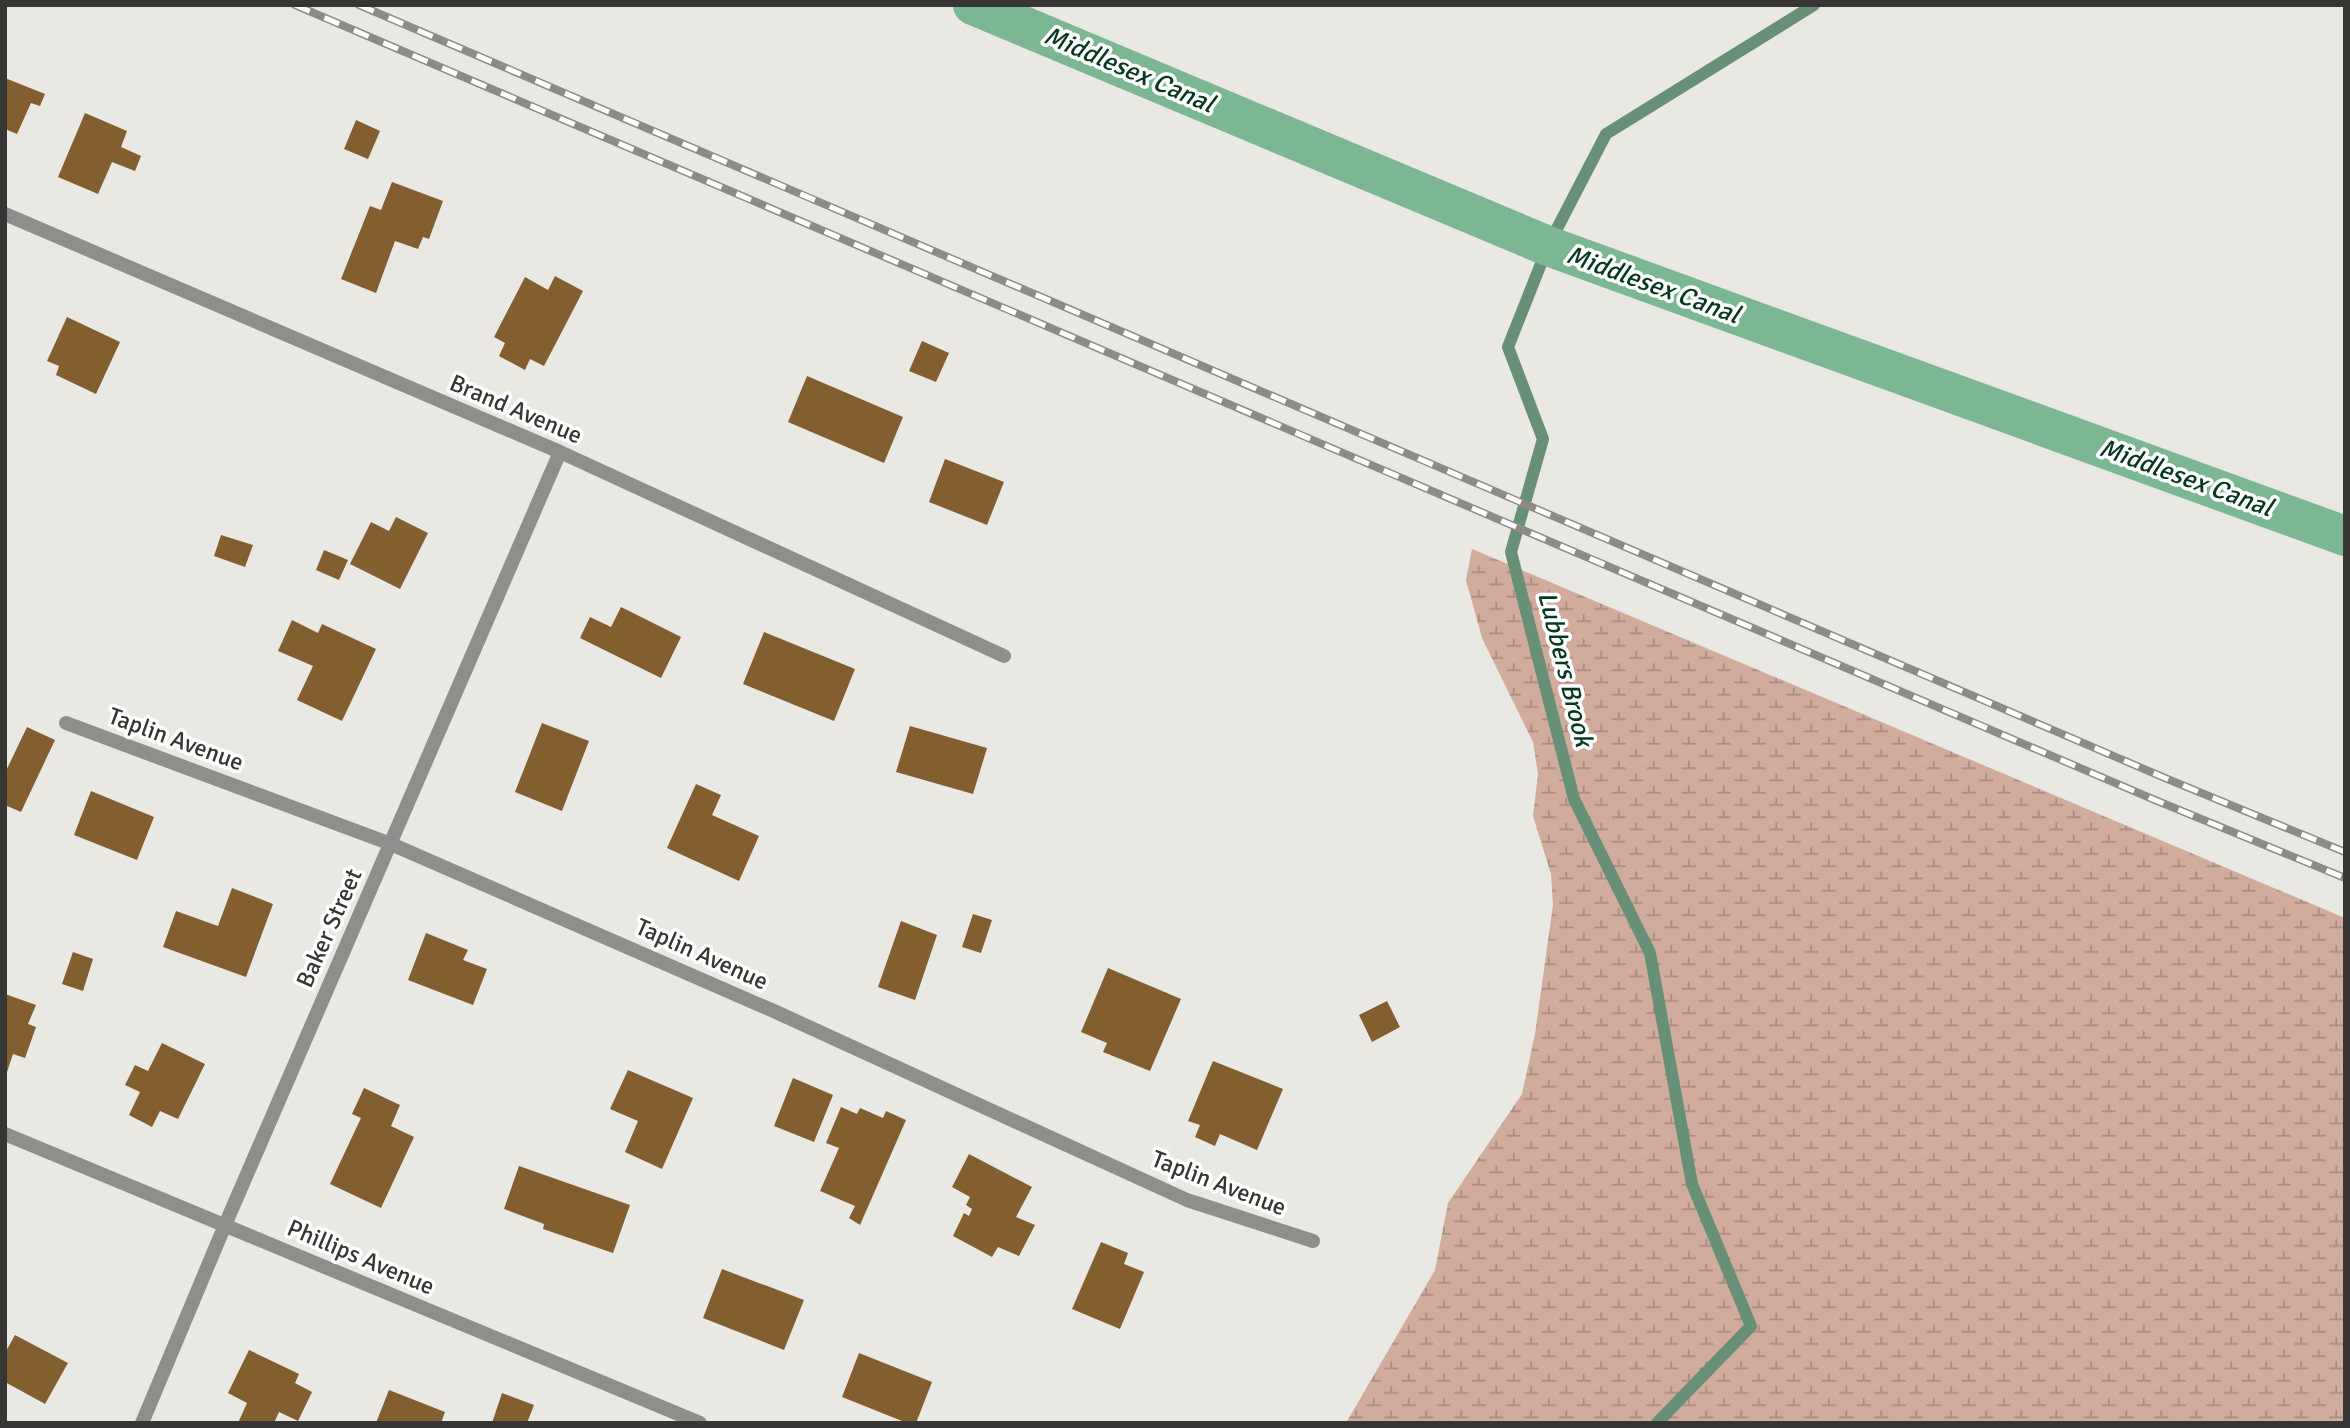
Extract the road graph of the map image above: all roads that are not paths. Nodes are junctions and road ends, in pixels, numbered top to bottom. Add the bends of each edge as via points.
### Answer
1 (5, 214) edge
2 (560, 452) junction
3 (1004, 656) dead end
4 (66, 723) dead end
5 (391, 844) junction
6 (5, 1134) edge
7 (225, 1224) junction
8 (1313, 1241) dead end
9 (142, 1423) edge
10 (700, 1423) edge

1 - 2 street, Brand Avenue
2 - 3 street, Brand Avenue
2 - 5 street, Baker Street
4 - 5 street, Taplin Avenue
5 - 7 street, Baker Street
5 - 8 street, Taplin Avenue via 776,1012 1187,1200
6 - 7 street, Phillips Avenue
7 - 9 street, Baker Street
7 - 10 street, Phillips Avenue

